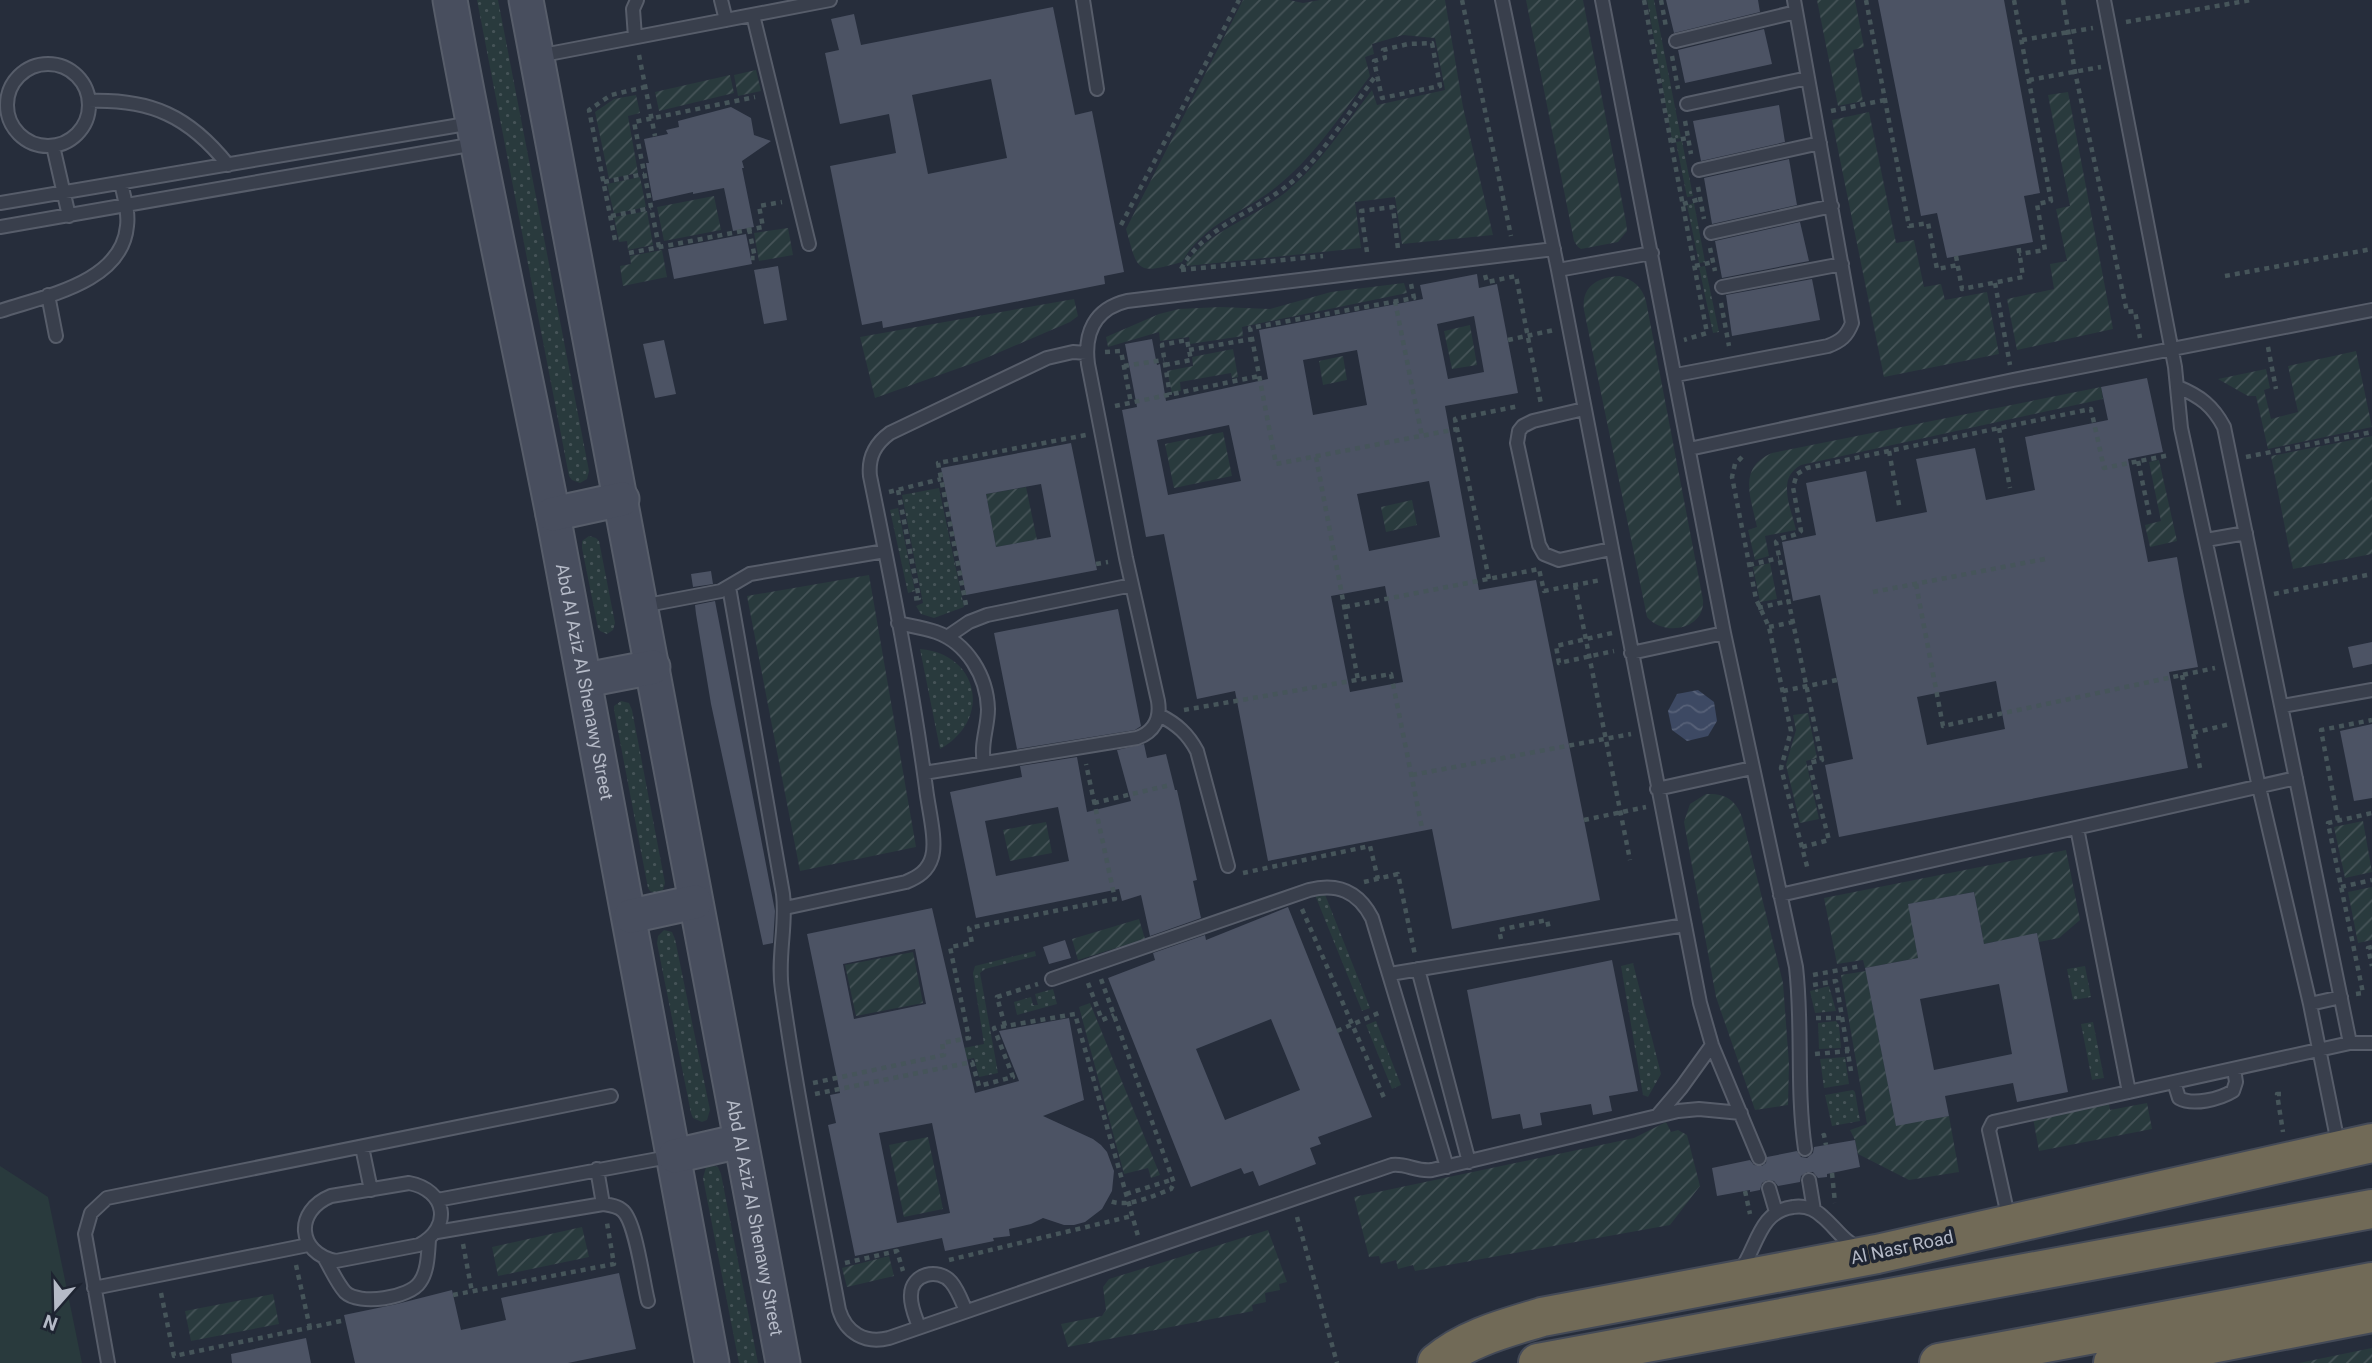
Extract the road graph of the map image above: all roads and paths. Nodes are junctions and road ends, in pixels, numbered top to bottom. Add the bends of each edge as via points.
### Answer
1 (450, 0) edge
2 (526, 0) edge
3 (637, 0) edge
4 (721, 0) edge
5 (830, 0) edge
6 (1083, 0) edge
7 (1238, 0) edge
8 (1462, 0) edge
9 (1502, 0) edge
10 (1602, 0) edge
11 (1644, 0) edge
12 (1866, 0) edge
13 (2014, 0) edge
14 (2063, 0) edge
15 (2104, 0) edge
16 (2250, 0) edge
17 (1795, 6) edge
18 (753, 15) junction
19 (726, 20) junction
20 (2109, 26) junction
21 (2068, 32) junction
22 (635, 37) junction
23 (2022, 40) junction
24 (1676, 41) dead end
25 (537, 57) junction
26 (2116, 64) junction
27 (2076, 72) junction
28 (1377, 74) junction
29 (1808, 78) junction
30 (2029, 80) junction
31 (645, 87) junction
32 (1097, 89) dead end
33 (772, 94) junction
34 (1885, 100) junction
35 (89, 101) junction
36 (1687, 104) dead end
37 (1815, 115) junction
38 (651, 118) junction
39 (6, 125) edge
40 (474, 134) junction
41 (655, 136) dead end
42 (1688, 138) dead end
43 (1671, 141) junction
44 (1820, 143) junction
45 (53, 146) junction
46 (228, 165) junction
47 (212, 168) junction
48 (1699, 170) dead end
49 (644, 174) junction
50 (604, 182) junction
51 (121, 183) junction
52 (217, 190) junction
53 (64, 193) junction
54 (798, 198) junction
55 (1700, 200) dead end
56 (0, 203) edge
57 (1683, 204) junction
58 (126, 206) junction
59 (1832, 206) junction
60 (651, 208) junction
61 (69, 216) junction
62 (611, 216) junction
63 (1121, 225) dead end
64 (0, 227) edge
65 (749, 229) junction
66 (1711, 233) dead end
67 (615, 240) dead end
68 (809, 244) dead end
69 (2018, 244) dead end
70 (659, 247) junction
71 (1398, 249) dead end
72 (1554, 249) junction
73 (2372, 249) edge
74 (1367, 252) dead end
75 (629, 253) dead end
76 (1652, 253) junction
77 (1514, 254) junction
78 (2019, 254) junction
79 (1956, 256) dead end
80 (1482, 257) junction
81 (751, 258) dead end
82 (1713, 261) dead end
83 (1842, 264) junction
84 (1958, 265) junction
85 (1408, 266) junction
86 (1695, 266) junction
87 (1558, 270) junction
88 (2225, 276) dead end
89 (1995, 283) junction
90 (1722, 286) dead end
91 (48, 295) junction
92 (1177, 295) junction
93 (1395, 301) junction
94 (2372, 310) edge
95 (0, 311) edge
96 (1569, 327) junction
97 (2264, 329) junction
98 (1528, 335) junction
99 (55, 336) dead end
100 (1252, 339) junction
101 (1508, 340) dead end
102 (1670, 344) junction
103 (2171, 348) junction
104 (1189, 350) junction
105 (1087, 353) junction
106 (2143, 354) junction
107 (1165, 362) junction
108 (1124, 366) junction
109 (1676, 375) junction
110 (1259, 376) junction
111 (2012, 380) junction
112 (2178, 387) junction
113 (2276, 389) dead end
114 (1581, 393) junction
115 (1170, 395) junction
116 (1540, 402) junction
117 (1131, 403) junction
118 (1584, 409) junction
119 (1097, 410) junction
120 (1543, 419) junction
121 (1999, 428) junction
122 (1457, 429) junction
123 (1101, 432) junction
124 (2372, 432) edge
125 (1422, 436) junction
126 (1689, 449) junction
127 (1889, 451) junction
128 (2186, 452) junction
129 (1746, 456) dead end
130 (1316, 457) junction
131 (2231, 460) junction
132 (2138, 461) junction
133 (941, 478) junction
134 (2010, 488) dead end
135 (898, 490) junction
136 (874, 496) junction
137 (622, 499) junction
138 (1900, 510) dead end
139 (553, 514) junction
140 (2150, 518) dead end
141 (2246, 533) junction
142 (2206, 540) junction
143 (1611, 549) junction
144 (885, 551) junction
145 (1779, 558) junction
146 (2045, 559) dead end
147 (1105, 562) dead end
148 (1096, 564) dead end
149 (1749, 565) junction
150 (2372, 573) edge
151 (1617, 577) junction
152 (1489, 579) junction
153 (1916, 584) junction
154 (1575, 585) junction
155 (1132, 586) junction
156 (729, 587) junction
157 (1873, 592) dead end
158 (2260, 597) junction
159 (1788, 601) junction
160 (894, 603) junction
161 (642, 606) junction
162 (1345, 607) junction
163 (1758, 608) junction
164 (969, 622) junction
165 (1793, 622) junction
166 (898, 623) junction
167 (1769, 627) junction
168 (1627, 630) junction
169 (1724, 633) junction
170 (947, 637) junction
171 (1586, 639) junction
172 (1630, 650) junction
173 (1558, 656) junction
174 (1589, 656) junction
175 (1551, 657) dead end
176 (2233, 664) junction
177 (653, 667) junction
178 (2182, 675) junction
179 (586, 680) junction
180 (1358, 680) junction
181 (1837, 680) dead end
182 (1806, 686) junction
183 (2372, 690) edge
184 (1783, 691) junction
185 (2281, 706) junction
186 (1159, 715) junction
187 (2372, 720) edge
188 (2244, 721) junction
189 (1646, 731) junction
190 (2193, 733) junction
191 (1606, 738) junction
192 (1083, 747) junction
193 (984, 763) junction
194 (1752, 768) junction
195 (2200, 768) dead end
196 (924, 774) junction
197 (1412, 775) junction
198 (2297, 778) junction
199 (1170, 785) dead end
200 (2259, 787) junction
201 (1657, 789) junction
202 (1094, 803) junction
203 (1660, 804) junction
204 (1620, 812) junction
205 (2372, 813) edge
206 (1584, 820) dead end
207 (2339, 820) junction
208 (1422, 828) dead end
209 (2077, 828) junction
210 (1802, 847) junction
211 (1630, 860) dead end
212 (1228, 866) dead end
213 (1261, 869) dead end
214 (1378, 879) junction
215 (2372, 880) edge
216 (1369, 881) dead end
217 (1813, 887) junction
218 (2341, 887) junction
219 (1780, 895) junction
220 (695, 902) junction
221 (785, 908) junction
222 (1304, 913) dead end
223 (1523, 915) dead end
224 (631, 916) junction
225 (1547, 920) dead end
226 (1525, 924) junction
227 (1685, 925) junction
228 (1499, 930) dead end
229 (2372, 947) edge
230 (1860, 966) dead end
231 (2372, 966) edge
232 (1083, 969) junction
233 (1418, 970) junction
234 (1390, 974) junction
235 (1052, 979) joint
236 (1101, 979) dead end
237 (1798, 983) junction
238 (2341, 997) junction
239 (2310, 1004) junction
240 (1114, 1015) junction
241 (1374, 1015) dead end
242 (1800, 1017) junction
243 (1843, 1018) junction
244 (1352, 1024) junction
245 (1005, 1026) junction
246 (1337, 1031) dead end
247 (2350, 1043) junction
248 (2372, 1043) edge
249 (1712, 1045) junction
250 (2320, 1049) junction
251 (1849, 1051) junction
252 (1799, 1055) junction
253 (2234, 1069) junction
254 (1851, 1071) dead end
255 (2174, 1082) junction
256 (799, 1091) junction
257 (2129, 1091) junction
258 (2281, 1094) dead end
259 (611, 1096) dead end
260 (1385, 1100) dead end
261 (1741, 1113) junction
262 (1658, 1115) junction
263 (740, 1142) junction
264 (1804, 1144) joint
265 (1826, 1145) dead end
266 (2356, 1146) edge
267 (362, 1147) junction
268 (675, 1156) junction
269 (1759, 1158) dead end
270 (2287, 1161) junction
271 (1469, 1162) junction
272 (1447, 1167) junction
273 (597, 1169) junction
274 (1174, 1179) junction
275 (1809, 1180) dead end
276 (1769, 1188) dead end
277 (371, 1190) junction
278 (1126, 1194) junction
279 (1292, 1199) junction
280 (437, 1200) junction
281 (1108, 1200) dead end
282 (1128, 1203) junction
283 (603, 1204) junction
284 (2372, 1209) edge
285 (1814, 1210) junction
286 (1776, 1212) junction
287 (1132, 1216) junction
288 (2010, 1224) junction
289 (460, 1228) junction
290 (433, 1236) junction
291 (308, 1245) junction
292 (292, 1247) junction
293 (1142, 1251) junction
294 (1877, 1254) junction
295 (325, 1259) junction
296 (942, 1261) dead end
297 (831, 1267) junction
298 (915, 1268) dead end
299 (157, 1275) junction
300 (1730, 1282) junction
301 (2372, 1282) edge
302 (94, 1288) junction
303 (472, 1292) junction
304 (453, 1295) dead end
305 (648, 1301) dead end
306 (966, 1311) junction
307 (2372, 1313) edge
308 (345, 1320) dead end
309 (919, 1327) junction
310 (310, 1328) junction
311 (108, 1363) edge
312 (712, 1363) edge
313 (783, 1363) edge
314 (1337, 1363) edge
315 (1437, 1363) edge
316 (1538, 1363) edge
317 (1939, 1363) edge
318 (2113, 1363) edge

1 - 40 street, Abd Al Aziz Al Shenawy Street
2 - 25 street, Abd Al Aziz Al Shenawy Street
3 - 22 lane via 633,9
4 - 19 lane
5 - 18 lane
6 - 32 lane
7 - 63 path
8 - 77 path
9 - 72 lane
10 - 76 lane
11 - 43 path
12 - 34 path
13 - 23 path
14 - 21 path
15 - 20 lane
16 - 20 path
17 - 24 lane
17 - 29 lane
18 - 19 lane
18 - 33 lane
19 - 22 lane
20 - 21 path
20 - 26 lane
21 - 23 path
21 - 27 path
22 - 25 lane
22 - 31 path
23 - 30 path
25 - 137 street, Abd Al Aziz Al Shenawy Street
26 - 27 path
26 - 103 lane
27 - 30 path
27 - 106 path via 2127,312 2134,312
28 - 28 path via 1382,98 1440,86 1432,43 1383,50 1385,58 1374,61
28 - 92 path via 1297,178 1196,248 1181,270
29 - 36 lane
29 - 37 lane
30 - 78 path via 2051,201 2037,204 2045,250
31 - 38 path
31 - 50 path via 611,95 589,110
33 - 38 path
33 - 54 lane
34 - 37 path
34 - 84 path via 1909,226 1928,223 1937,269
35 - 39 lane via 86,89 71,71 36,66 10,90
35 - 45 lane via 84,125 76,135
35 - 46 lane via 117,100 168,113 191,126
37 - 44 lane
38 - 41 path
38 - 49 path via 634,122
39 - 45 lane via 25,139
40 - 46 lane
40 - 52 lane
40 - 139 street, Abd Al Aziz Al Shenawy Street
42 - 43 path
43 - 57 path
44 - 48 lane
44 - 59 lane
45 - 53 lane
46 - 47 lane
47 - 51 lane
47 - 52 lane
49 - 50 path
49 - 60 path
50 - 62 path
51 - 53 lane
51 - 58 lane
52 - 58 lane
53 - 56 lane
53 - 61 lane
54 - 65 path via 759,206 763,227
54 - 68 lane
55 - 57 path
57 - 86 path
58 - 61 lane
58 - 91 lane via 128,226 111,263 72,288
59 - 66 lane
59 - 83 lane
60 - 62 path
60 - 70 path
61 - 64 lane
62 - 67 path
65 - 70 path
65 - 81 path via 755,258
69 - 78 path
70 - 75 path
71 - 74 path via 1393,207 1361,211
72 - 77 lane
72 - 87 lane
73 - 88 path
76 - 87 lane
76 - 102 lane
77 - 80 lane
78 - 89 path via 2023,277
79 - 84 path
80 - 85 lane
80 - 98 path via 1487,282 1516,276
82 - 86 path
83 - 90 lane
83 - 109 lane via 1852,323 1839,342
84 - 89 path via 1962,289
85 - 92 lane
85 - 93 path via 1414,298
86 - 102 path via 1707,333
87 - 96 lane
89 - 111 path
91 - 95 lane
91 - 99 lane
92 - 105 lane via 1107,308 1088,332
93 - 100 path via 1250,328
93 - 125 path
94 - 97 lane
96 - 98 path
96 - 114 lane
97 - 103 lane
97 - 113 path
98 - 101 path
98 - 116 path
100 - 104 path
100 - 110 path
102 - 109 lane
103 - 106 lane
103 - 112 lane
104 - 107 path via 1191,360
104 - 107 path via 1187,340 1161,345
105 - 108 path via 1121,351
105 - 119 lane
105 - 136 lane via 1047,358 890,433 877,444 870,459
106 - 111 lane
107 - 108 path
107 - 115 path
108 - 117 path
109 - 126 lane
110 - 115 path
110 - 130 path via 1276,464
111 - 126 lane
112 - 128 lane
112 - 131 lane via 2206,401 2216,413
114 - 116 path
114 - 118 lane
115 - 117 path
116 - 120 path
116 - 122 path via 1455,419
117 - 119 path
118 - 120 lane
118 - 143 lane
119 - 123 lane
120 - 143 lane via 1523,426 1517,443 1541,550 1559,560
121 - 127 path
121 - 132 path via 2091,409 2104,468
121 - 134 path
122 - 125 path
122 - 152 path
123 - 133 path via 938,463
123 - 155 lane
124 - 131 path
125 - 130 path
126 - 169 lane
127 - 138 path
127 - 145 path via 1797,474 1793,487 1801,531 1777,540
128 - 132 path
128 - 142 lane
129 - 149 path via 1735,464 1732,477
130 - 162 path
131 - 141 lane
132 - 140 path
133 - 135 path
133 - 164 path
135 - 136 path
135 - 160 path via 919,598
136 - 144 lane
137 - 139 street
137 - 161 street, Abd Al Aziz Al Shenawy Street
139 - 179 street, Abd Al Aziz Al Shenawy Street
141 - 142 lane
141 - 158 lane
142 - 176 lane
143 - 151 lane
144 - 156 lane via 750,575
144 - 160 lane
145 - 149 path
145 - 159 path
146 - 153 path
147 - 148 path
149 - 163 path
150 - 158 path
151 - 154 path
151 - 168 lane
152 - 154 path via 1539,569 1544,591
152 - 162 path
153 - 157 path
153 - 178 path via 1943,726
154 - 171 path
155 - 164 lane via 1006,610
155 - 186 lane
156 - 161 lane
156 - 221 lane
158 - 185 lane
159 - 163 path
159 - 165 path
160 - 166 lane
161 - 177 street, Abd Al Aziz Al Shenawy Street
162 - 180 path
163 - 167 path
164 - 170 lane
165 - 167 path
165 - 182 path
166 - 170 lane
166 - 196 lane
167 - 184 path
168 - 171 path
168 - 172 lane
169 - 172 lane
169 - 194 lane
170 - 193 lane via 972,659 982,679 988,711 982,738
171 - 173 path via 1556,646
171 - 174 path
172 - 174 path
172 - 189 lane
173 - 174 path via 1559,663
173 - 175 path
174 - 191 path
176 - 178 path
176 - 188 lane
177 - 179 street
177 - 220 street, Abd Al Aziz Al Shenawy Street
178 - 190 path
179 - 224 street, Abd Al Aziz Al Shenawy Street
180 - 186 path
180 - 197 path via 1391,674
181 - 182 path
182 - 184 path
182 - 210 path via 1822,760 1810,763 1829,840
183 - 185 lane
184 - 210 path via 1791,731 1781,768
185 - 198 lane
186 - 192 lane via 1144,736
186 - 212 lane via 1178,726 1198,751
187 - 207 path via 2321,730
188 - 190 path
188 - 200 lane
189 - 191 path
189 - 201 lane
190 - 195 path
191 - 197 path
191 - 204 path
192 - 193 lane
192 - 202 path
193 - 196 lane
194 - 201 lane
194 - 219 lane
196 - 221 lane via 933,843 927,868 918,877
197 - 208 path
198 - 200 lane
198 - 238 lane
199 - 202 path
200 - 209 lane
200 - 239 lane
201 - 203 lane
202 - 256 path via 1115,899 969,928 972,943 950,947 969,1038 942,1043 944,1055
203 - 204 path
203 - 227 lane
204 - 206 path
204 - 211 path
205 - 207 path
207 - 218 path via 2328,822
209 - 217 lane
209 - 257 lane
210 - 217 path
213 - 214 path via 1370,846
214 - 216 path
214 - 233 path via 1398,874
215 - 218 path
217 - 219 lane
218 - 238 path via 2363,993
219 - 237 lane
220 - 224 street
220 - 263 street, Abd Al Aziz Al Shenawy Street
221 - 256 lane via 781,987
222 - 244 path
223 - 226 path
224 - 268 street, Abd Al Aziz Al Shenawy Street
225 - 226 path
226 - 228 path
227 - 233 lane
227 - 249 lane
229 - 231 path via 2368,948
230 - 237 path
232 - 234 lane via 1327,887 1347,891 1362,902
232 - 235 lane
232 - 240 path via 1102,1020
233 - 234 lane
233 - 271 lane
234 - 272 lane
235 - 245 path via 997,997
236 - 240 path
237 - 242 lane
237 - 243 path via 1836,981
238 - 239 lane
238 - 247 lane
239 - 250 lane
240 - 274 path
241 - 244 path
242 - 243 path
242 - 252 lane
243 - 251 path
244 - 246 path
244 - 260 path
245 - 256 path via 994,1028 1013,1077 979,1086 972,1062
245 - 278 path via 1074,1014
247 - 248 lane
247 - 250 lane
249 - 261 lane
249 - 262 lane
250 - 253 lane
250 - 266 lane
251 - 252 path
251 - 254 path
252 - 264 lane
253 - 255 lane
253 - 255 lane via 2233,1091 2204,1100 2183,1101
255 - 257 lane
256 - 297 lane
257 - 288 lane via 1990,1125
258 - 270 path via 2277,1094
259 - 267 lane
261 - 262 lane via 1699,1109
261 - 269 lane
262 - 271 lane
263 - 268 street
263 - 313 street, Abd Al Aziz Al Shenawy Street
264 - 265 path via 1824,1135
266 - 270 highway, Al Nasr Road
267 - 277 lane
267 - 302 lane via 107,1198 86,1223
268 - 273 lane
268 - 312 street, Abd Al Aziz Al Shenawy Street
270 - 288 highway, Al Nasr Road
271 - 272 lane
272 - 279 lane via 1426,1171 1392,1165
273 - 280 lane
273 - 283 lane
274 - 278 path
274 - 282 path via 1171,1189
275 - 285 lane
276 - 286 lane
277 - 280 lane via 409,1183 421,1185
277 - 291 lane via 319,1201 305,1221
278 - 282 path
279 - 293 lane
279 - 314 path
280 - 290 lane via 441,1221
281 - 282 path
282 - 287 path
283 - 289 lane
283 - 303 path via 614,1264
283 - 305 lane via 620,1208 629,1219
284 - 316 highway
285 - 286 lane via 1799,1206
285 - 294 lane via 1848,1242
286 - 300 lane via 1762,1226 1752,1254
287 - 293 path
287 - 296 path
288 - 294 highway, Al Nasr Road
289 - 290 lane
289 - 303 path
290 - 295 lane via 419,1245 347,1260
290 - 295 lane via 424,1276 415,1289 368,1300 345,1292
291 - 292 lane
291 - 295 lane
292 - 299 lane
292 - 310 path
293 - 306 lane
294 - 300 highway, Al Nasr Road
297 - 298 path via 897,1251 902,1271
297 - 309 lane via 842,1319 854,1333 880,1340
299 - 302 lane
299 - 310 path via 174,1356
300 - 315 highway, Al Nasr Road via 1542,1317 1495,1331
301 - 317 highway
302 - 311 lane
303 - 304 path
306 - 309 lane
306 - 309 lane via 950,1280 929,1274 916,1281 911,1295
307 - 318 highway
308 - 310 path

